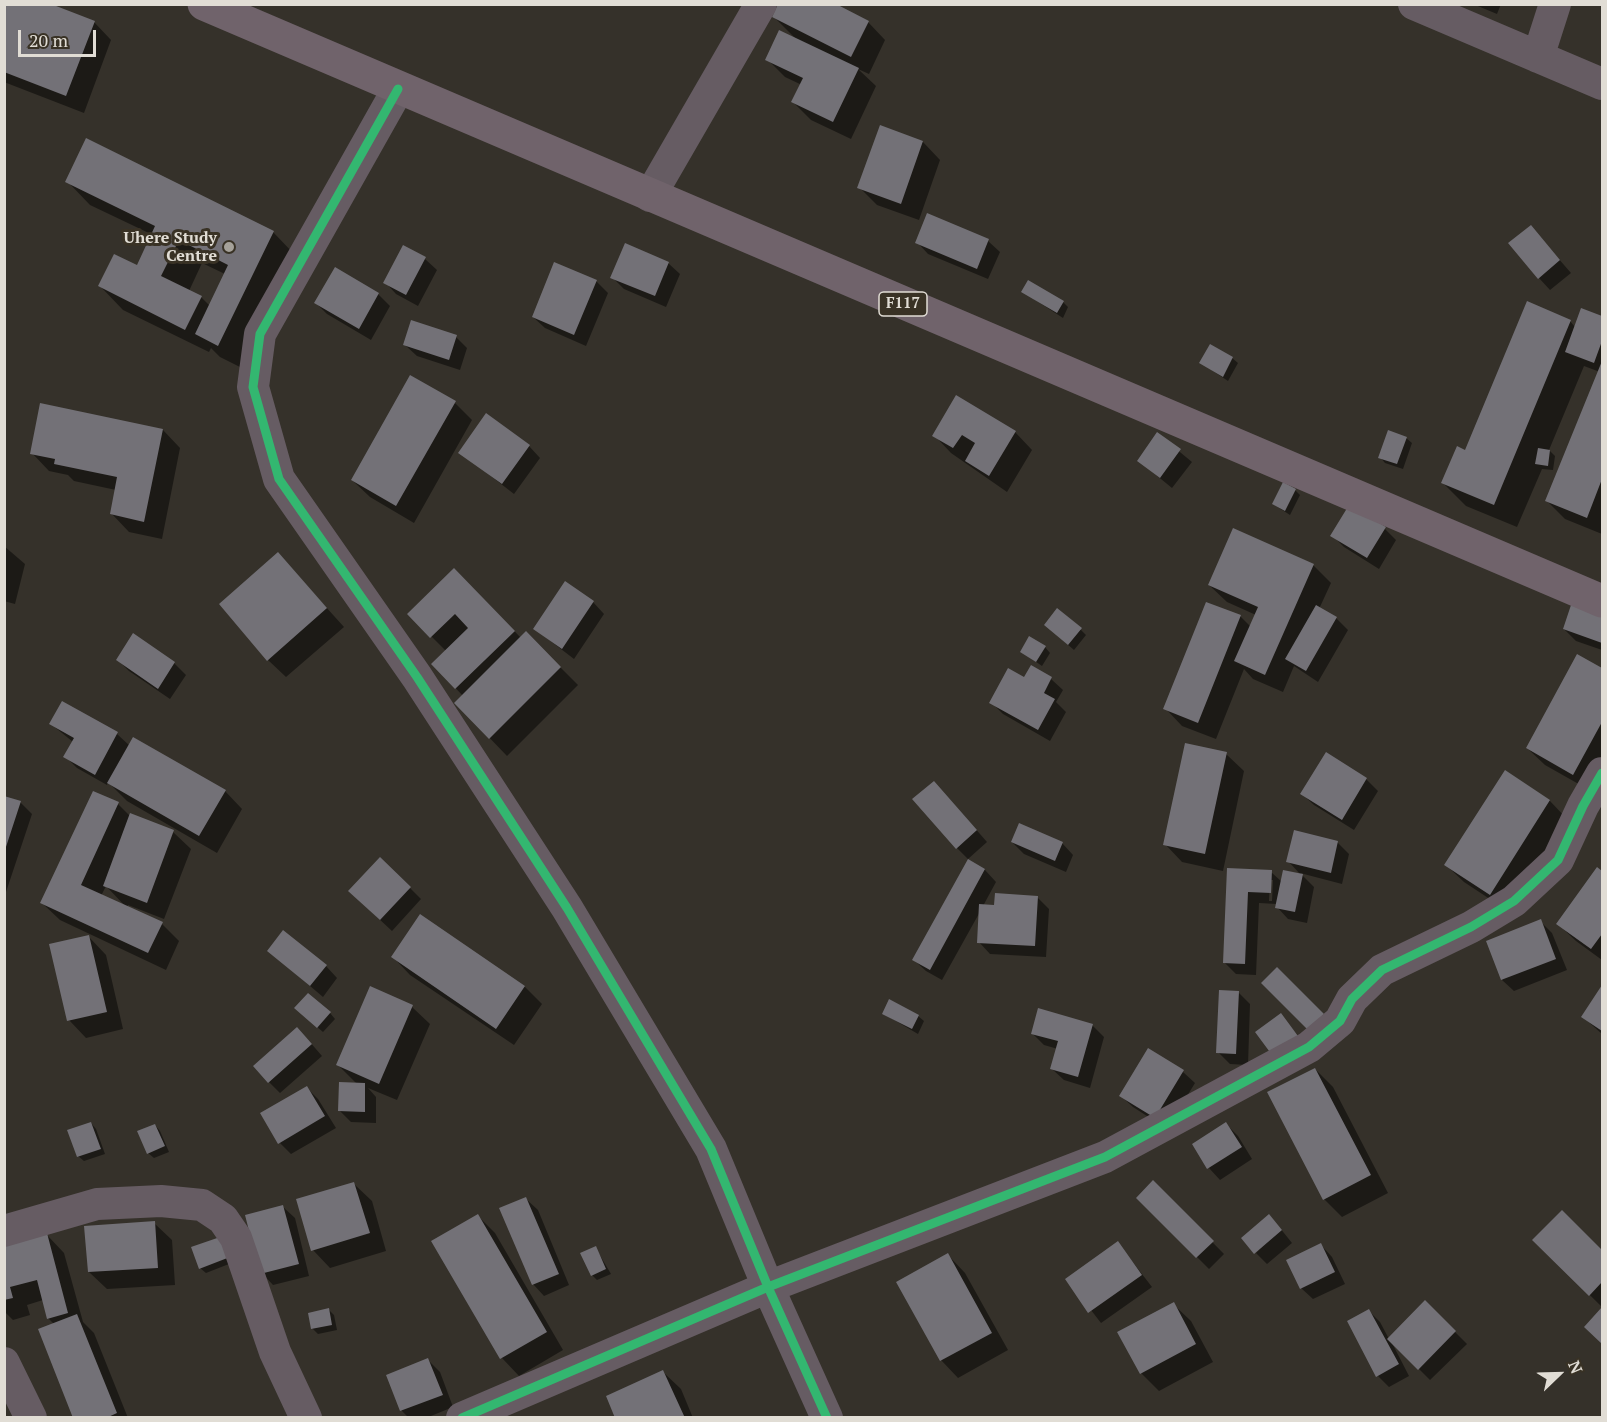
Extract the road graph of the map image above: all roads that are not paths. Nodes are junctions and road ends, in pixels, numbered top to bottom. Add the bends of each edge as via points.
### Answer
1 (204, 4) edge
2 (761, 4) edge
3 (1414, 4) edge
4 (1556, 4) edge
5 (1538, 57) junction
6 (1602, 84) edge
7 (398, 89) junction
8 (650, 196) junction
9 (1602, 601) edge
10 (1602, 773) edge
11 (1593, 814) edge
12 (4, 1231) edge
13 (768, 1287) junction
14 (4, 1363) edge
15 (31, 1418) edge
16 (306, 1418) edge
17 (462, 1418) edge
18 (827, 1418) edge

1 - 7 main road, F117
2 - 8 street
3 - 5 street
4 - 5 street
5 - 6 street
7 - 8 main road, F117
7 - 13 street via 260,334 253,387 266,438 279,479 417,677 567,908 711,1149
8 - 9 main road, F117
10 - 11 street
11 - 13 street via 1558,860 1514,901 1471,927 1382,970 1352,999 1340,1021 1309,1047 1105,1157
12 - 16 street via 97,1204 161,1201 202,1206 223,1219 236,1238 275,1352
13 - 17 street
13 - 18 street
14 - 15 street

